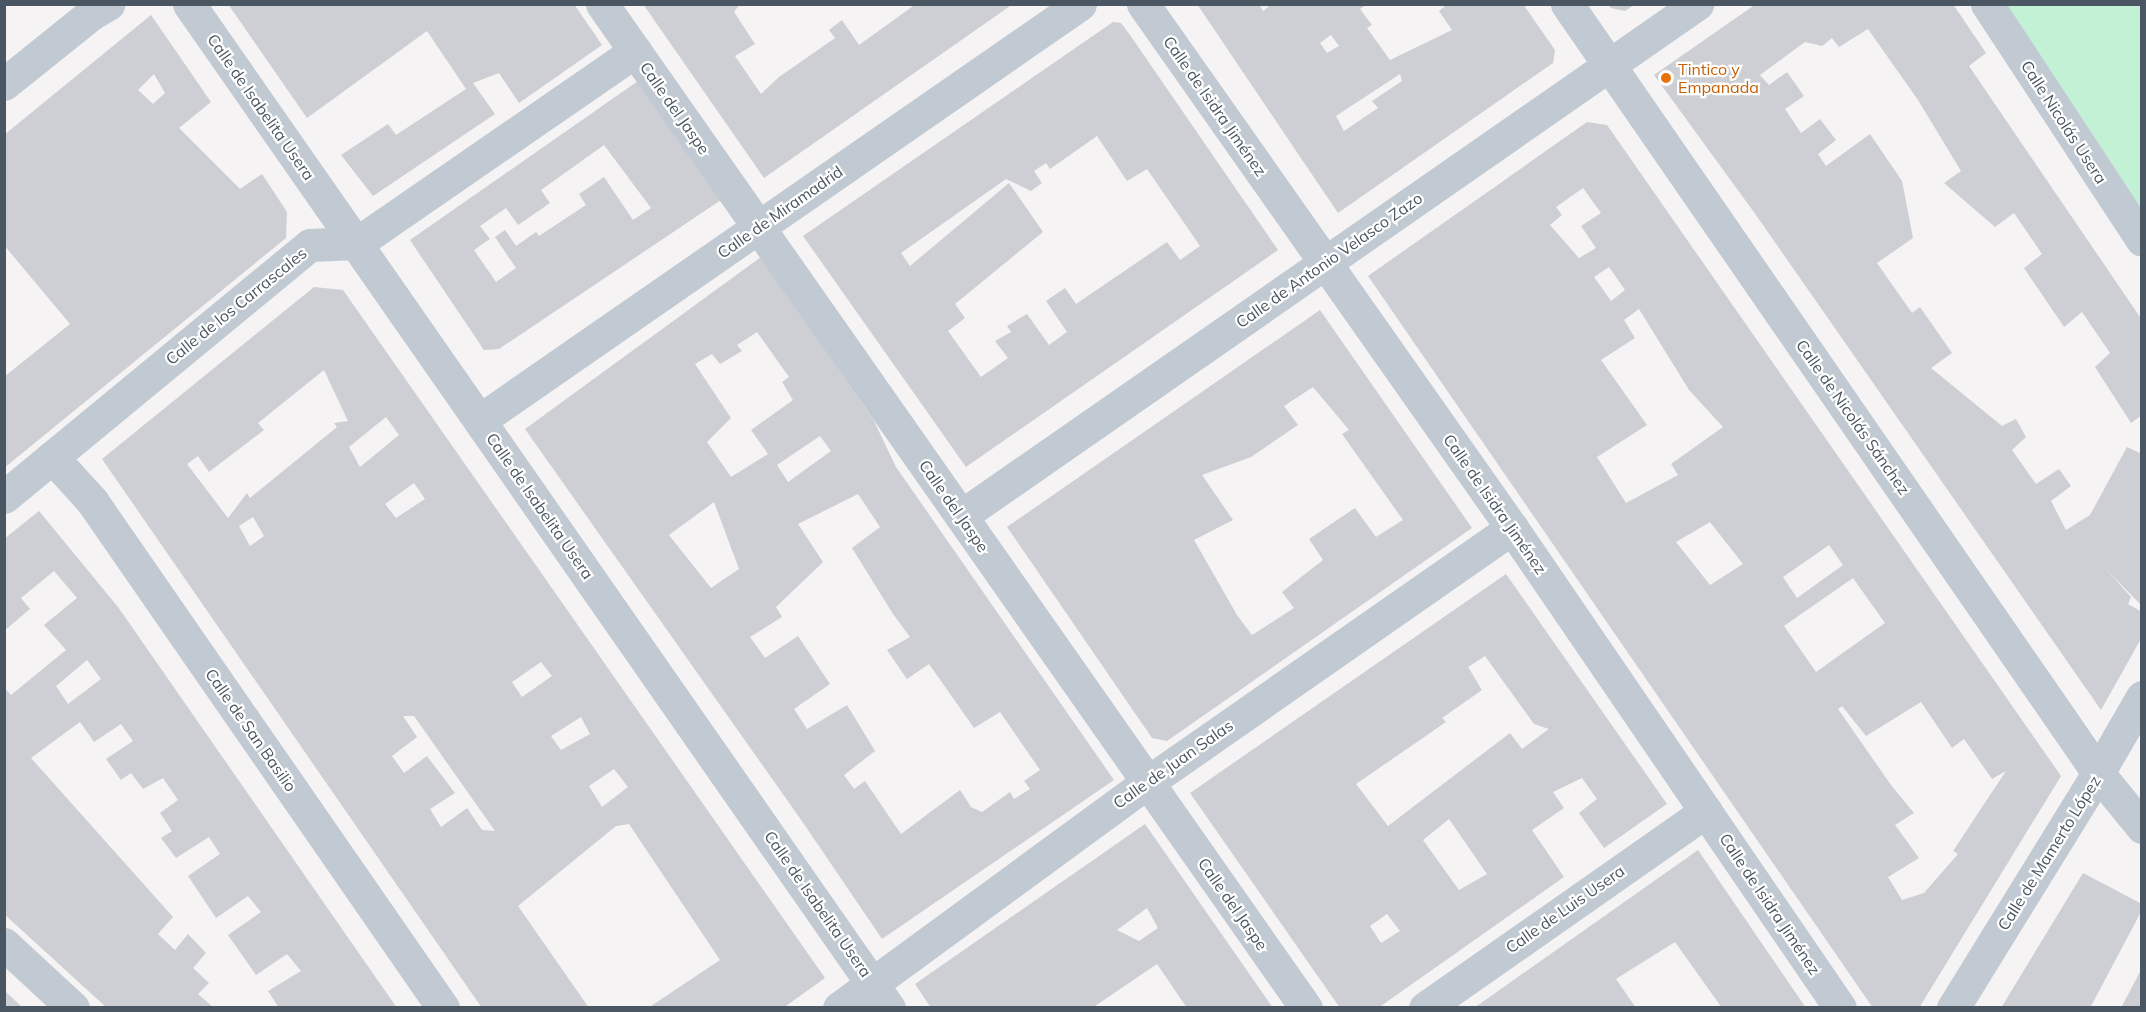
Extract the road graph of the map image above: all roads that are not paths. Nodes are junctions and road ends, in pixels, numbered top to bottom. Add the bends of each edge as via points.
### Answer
1 (189, 4) edge
2 (602, 4) edge
3 (1080, 4) edge
4 (1143, 4) edge
5 (1567, 4) edge
6 (1697, 4) edge
7 (1987, 4) edge
8 (93, 8) edge
9 (635, 51) junction
10 (1610, 65) junction
11 (4, 84) edge
12 (758, 228) junction
13 (2142, 240) edge
14 (357, 243) junction
15 (1326, 263) junction
16 (480, 420) junction
17 (52, 457) junction
18 (4, 496) edge
19 (961, 516) junction
20 (1512, 528) junction
21 (2142, 697) edge
22 (2098, 773) junction
23 (1148, 782) junction
24 (1706, 811) junction
25 (2142, 827) edge
26 (4, 944) edge
27 (881, 995) edge
28 (73, 1008) edge
29 (443, 1008) edge
30 (839, 1008) edge
31 (1306, 1008) edge
32 (1425, 1008) edge
33 (1840, 1008) edge
34 (1953, 1008) edge

1 - 14 street, Calle de Isabelita Usera
2 - 9 street, Calle del Jaspe
3 - 12 street, Calle de Miramadrid
4 - 15 street, Calle de Isidra Jiménez
5 - 10 street, Calle de Nicolás Sánchez
6 - 10 street, Calle de Antonio Velasco Zazo
7 - 13 street, Calle Nicolás Usera
8 - 11 street
9 - 12 street, Calle del Jaspe
9 - 14 street
10 - 15 street, Calle de Antonio Velasco Zazo
10 - 22 street, Calle de Nicolás Sánchez
12 - 16 street, Calle de Miramadrid
12 - 19 street, Calle del Jaspe
14 - 16 street, Calle de Isabelita Usera
14 - 17 street, Calle de los Carrascales via 309,245
15 - 19 street, Calle de Antonio Velasco Zazo
15 - 20 street, Calle de Isidra Jiménez
16 - 27 street, Calle de Isabelita Usera
17 - 18 street, Calle de los Carrascales
17 - 29 street, Calle de San Basilio via 92,501
19 - 23 street, Calle del Jaspe
20 - 23 street, Calle de Juan Salas
20 - 24 street, Calle de Isidra Jiménez
21 - 22 street, Calle de Mamerto López
22 - 25 street, Calle de Nicolás Sánchez
22 - 34 street, Calle de Mamerto López
23 - 27 street, Calle de Juan Salas
23 - 31 street, Calle del Jaspe
24 - 32 street, Calle de Luis Usera
24 - 33 street, Calle de Isidra Jiménez
26 - 28 street
27 - 30 street, Calle de Juan Salas

